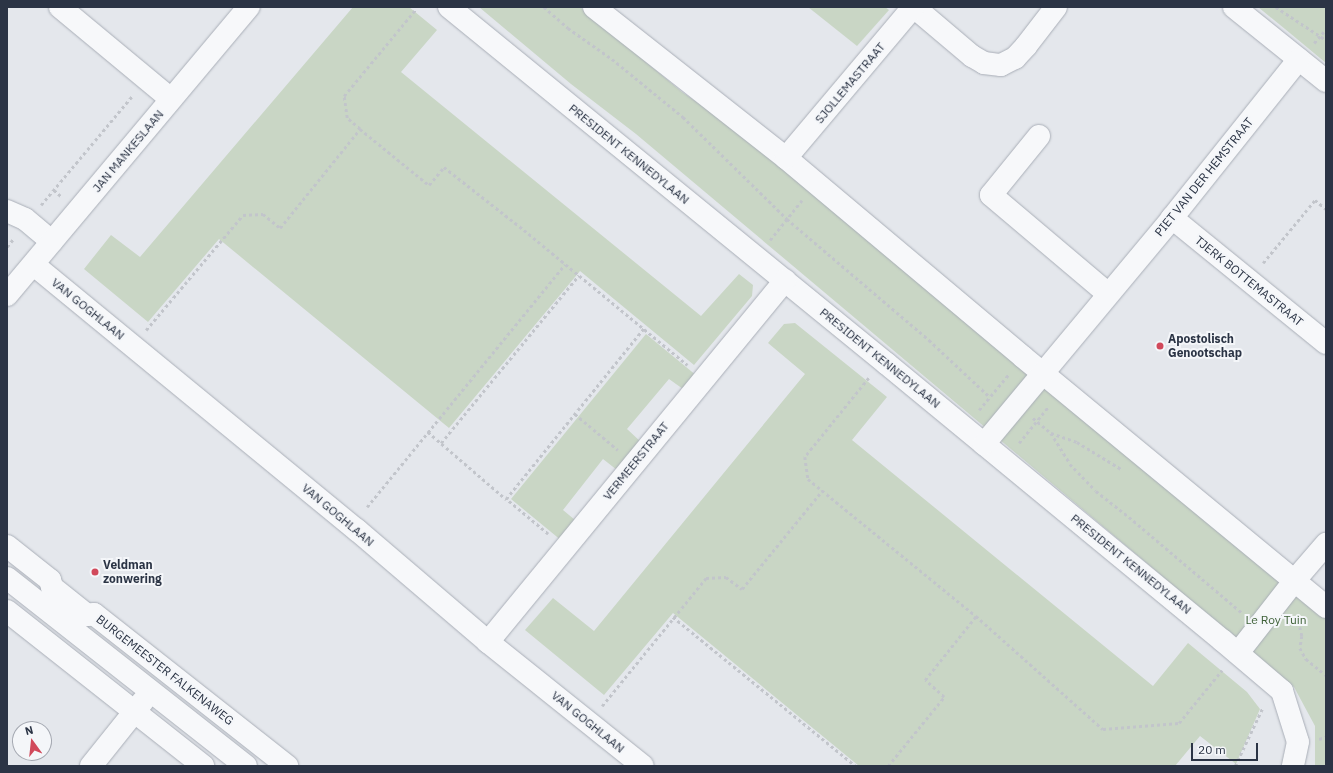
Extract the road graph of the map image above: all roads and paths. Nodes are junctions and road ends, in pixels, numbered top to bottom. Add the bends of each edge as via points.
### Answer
1 (60, 7) edge
2 (249, 7) edge
3 (449, 7) edge
4 (544, 7) edge
5 (594, 7) edge
6 (913, 7) edge
7 (1056, 7) edge
8 (1234, 7) edge
9 (1276, 7) edge
10 (416, 9) dead end
11 (1326, 40) edge
12 (1299, 59) junction
13 (146, 78) junction
14 (1326, 81) edge
15 (171, 99) junction
16 (360, 130) junction
17 (1039, 136) dead end
18 (786, 158) junction
19 (816, 184) junction
20 (1326, 209) edge
21 (7, 211) edge
22 (1172, 218) junction
23 (787, 219) junction
24 (28, 221) junction
25 (52, 242) junction
26 (7, 247) edge
27 (756, 257) junction
28 (565, 264) junction
29 (34, 265) junction
30 (579, 275) junction
31 (785, 280) junction
32 (1249, 280) junction
33 (1108, 294) junction
34 (7, 295) edge
35 (644, 328) junction
36 (1326, 343) edge
37 (133, 346) junction
38 (1042, 373) junction
39 (704, 378) junction
40 (869, 378) dead end
41 (1062, 389) junction
42 (1017, 404) junction
43 (575, 414) junction
44 (1037, 421) junction
45 (428, 432) junction
46 (1051, 433) junction
47 (441, 443) junction
48 (984, 444) junction
49 (1005, 461) junction
50 (634, 463) junction
51 (1127, 473) dead end
52 (822, 491) junction
53 (506, 498) junction
54 (367, 507) dead end
55 (551, 536) dead end
56 (1326, 544) edge
57 (7, 546) edge
58 (7, 578) edge
59 (1295, 580) junction
60 (1275, 606) junction
61 (1326, 607) edge
62 (62, 608) junction
63 (7, 611) edge
64 (1244, 615) dead end
65 (976, 616) junction
66 (673, 617) junction
67 (488, 642) junction
68 (1231, 660) junction
69 (165, 671) junction
70 (1326, 675) edge
71 (150, 691) junction
72 (1263, 706) dead end
73 (134, 711) junction
74 (590, 723) junction
75 (92, 766) edge
76 (203, 766) edge
77 (246, 766) edge
78 (287, 766) edge
79 (643, 766) edge
80 (856, 766) edge
81 (888, 766) edge
82 (1235, 766) edge
83 (1293, 766) edge

1 - 13 street
2 - 15 street, JAN MANKESLAAN
3 - 27 street, PRESIDENT KENNEDYLAAN
4 - 23 path via 683,118
5 - 18 street
6 - 7 street via 972,56 984,63 1001,65 1015,58
6 - 18 street, SJOLLEMASTRAAT
8 - 12 street
9 - 11 path
10 - 16 path via 344,96 346,118
12 - 14 street
12 - 22 street, PIET VAN DER HEMSTRAAT
13 - 15 street
13 - 24 path
15 - 25 street, JAN MANKESLAAN
16 - 28 path via 429,185 444,168
16 - 37 path via 280,228 263,214 244,214
17 - 33 street via 991,195
18 - 19 street
19 - 23 path
19 - 38 street
20 - 32 path via 1315,200
21 - 24 street
22 - 32 street, TJERK BOTTEMASTRAAT
22 - 33 street, PIET VAN DER HEMSTRAAT
23 - 27 path
23 - 42 path via 929,340 990,397 997,388
24 - 25 street
24 - 26 path
25 - 29 street, JAN MANKESLAAN
27 - 31 street, PRESIDENT KENNEDYLAAN
28 - 30 path
28 - 45 path
29 - 34 street, JAN MANKESLAAN
29 - 37 street, VAN GOGHLAAN
30 - 35 path
30 - 47 path
31 - 39 street, VERMEERSTRAAT
31 - 48 street, PRESIDENT KENNEDYLAAN
32 - 36 street, TJERK BOTTEMASTRAAT
33 - 38 street, PIET VAN DER HEMSTRAAT
35 - 39 path
35 - 43 path
37 - 67 street, VAN GOGHLAAN
38 - 41 street
38 - 42 street, PIET VAN DER HEMSTRAAT
39 - 50 street, VERMEERSTRAAT
40 - 52 path via 805,457 808,479
41 - 44 path
41 - 59 street
42 - 44 path
42 - 48 street, PIET VAN DER HEMSTRAAT
43 - 50 path
43 - 53 path
44 - 46 path
44 - 49 path
45 - 47 path
45 - 54 path
46 - 51 path via 1077,442
46 - 64 path via 1070,464 1096,492
47 - 53 path
48 - 49 street, PRESIDENT KENNEDYLAAN
49 - 68 street, PRESIDENT KENNEDYLAAN
50 - 67 street, VERMEERSTRAAT
52 - 65 path
52 - 66 path via 742,589 726,577 706,578
53 - 55 path
56 - 59 street
57 - 62 street, BURGEMEESTER FALKENAWEG via 50,580
58 - 62 street, BURGEMEESTER FALKENAWEG
59 - 60 street
59 - 61 street
60 - 68 street
60 - 70 path via 1300,627 1300,648 1306,659
62 - 69 street, BURGEMEESTER FALKENAWEG via 88,615 94,614
62 - 71 street, BURGEMEESTER FALKENAWEG
63 - 73 street
65 - 68 path via 1103,729 1179,724
65 - 81 path via 925,680 944,697
66 - 74 path
66 - 80 path
67 - 74 street, VAN GOGHLAAN
68 - 83 street, PRESIDENT KENNEDYLAAN via 1282,691 1298,742
69 - 71 street
69 - 78 street, BURGEMEESTER FALKENAWEG
71 - 73 street
71 - 77 street, BURGEMEESTER FALKENAWEG
72 - 82 path
73 - 75 street
73 - 76 street
74 - 79 street, VAN GOGHLAAN

